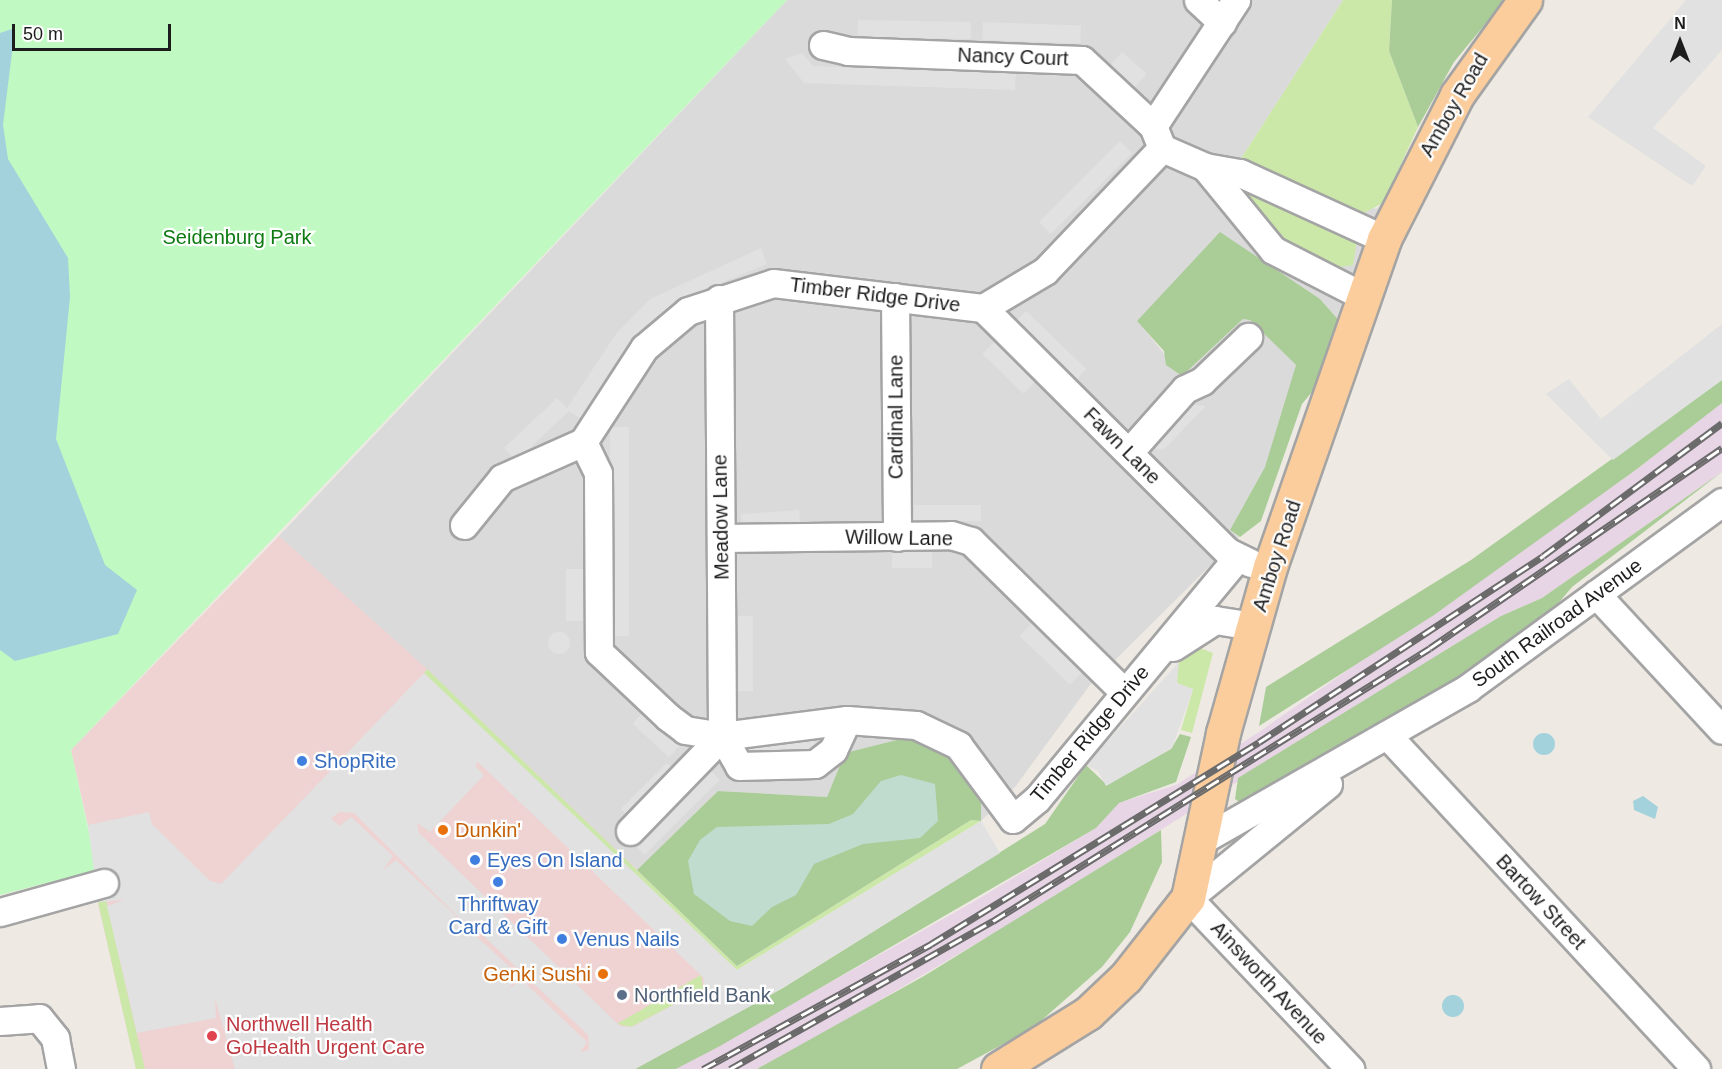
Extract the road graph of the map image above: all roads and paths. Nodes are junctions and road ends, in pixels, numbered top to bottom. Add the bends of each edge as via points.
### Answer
1 (1198, 0) edge
2 (1236, 0) edge
3 (1525, 0) edge
4 (1222, 22) junction
5 (823, 45) dead end
6 (1157, 137) junction
7 (1205, 167) junction
8 (1384, 238) junction
9 (895, 297) junction
10 (1365, 297) junction
11 (719, 299) junction
12 (983, 308) junction
13 (1248, 337) dead end
14 (583, 442) junction
15 (1129, 452) junction
16 (1722, 502) edge
17 (464, 525) dead end
18 (897, 537) junction
19 (721, 538) junction
20 (1236, 559) junction
21 (1270, 567) junction
22 (1596, 594) junction
23 (1254, 626) junction
24 (1154, 659) junction
25 (1122, 691) junction
26 (847, 720) junction
27 (1722, 730) edge
28 (1387, 735) junction
29 (722, 736) junction
30 (630, 831) dead end
31 (1200, 841) junction
32 (104, 884) dead end
33 (1188, 898) junction
34 (0, 912) edge
35 (0, 1021) edge
36 (1008, 1067) edge
37 (61, 1069) edge
38 (1350, 1069) edge
39 (1696, 1069) edge

1 - 4 street
2 - 4 street, Timber Ridge Drive
3 - 8 main road, Amboy Road via 1457,95
4 - 6 street, Timber Ridge Drive
5 - 6 street, Nancy Court via 848,51 1082,60
6 - 7 street
6 - 12 street, Timber Ridge Drive via 1045,271
7 - 8 street via 1240,173
7 - 10 street via 1273,250
8 - 10 main road, Amboy Road
9 - 11 street, Timber Ridge Drive via 773,282
9 - 12 street, Timber Ridge Drive
9 - 18 street, Cardinal Lane
10 - 21 main road, Amboy Road
11 - 14 street, Timber Ridge Drive via 661,329
11 - 19 street, Meadow Lane
12 - 15 street, Fawn Lane
13 - 15 street via 1203,381 1185,390
14 - 17 street via 502,478
14 - 29 street, Timber Ridge Drive via 598,473 599,652 685,730
15 - 20 street, Fawn Lane
16 - 22 street, South Railroad Avenue
18 - 19 street, Willow Lane
18 - 25 street, Willow Lane via 951,536 971,542
19 - 29 street, Meadow Lane
20 - 21 street
20 - 24 street, Timber Ridge Drive
21 - 23 main road, Amboy Road
22 - 27 street
22 - 28 street, South Railroad Avenue via 1468,688
23 - 24 street, Timber Ridge Drive via 1215,620
23 - 31 main road, Amboy Road via 1223,733
24 - 25 street, Timber Ridge Drive
25 - 26 street, Timber Ridge Drive via 1037,799 1013,819 971,759 940,734 894,722
26 - 29 street, Timber Ridge Drive
26 - 29 street via 834,750 815,764 739,766
28 - 31 street, South Railroad Avenue
28 - 33 street, South Railroad Avenue
28 - 39 street, Bartow Street
29 - 30 street
31 - 33 main road, Amboy Road
32 - 34 street
33 - 36 main road, Amboy Road via 1126,977 1088,1013
33 - 38 street, Ainsworth Avenue
35 - 37 street via 39,1018 55,1038

